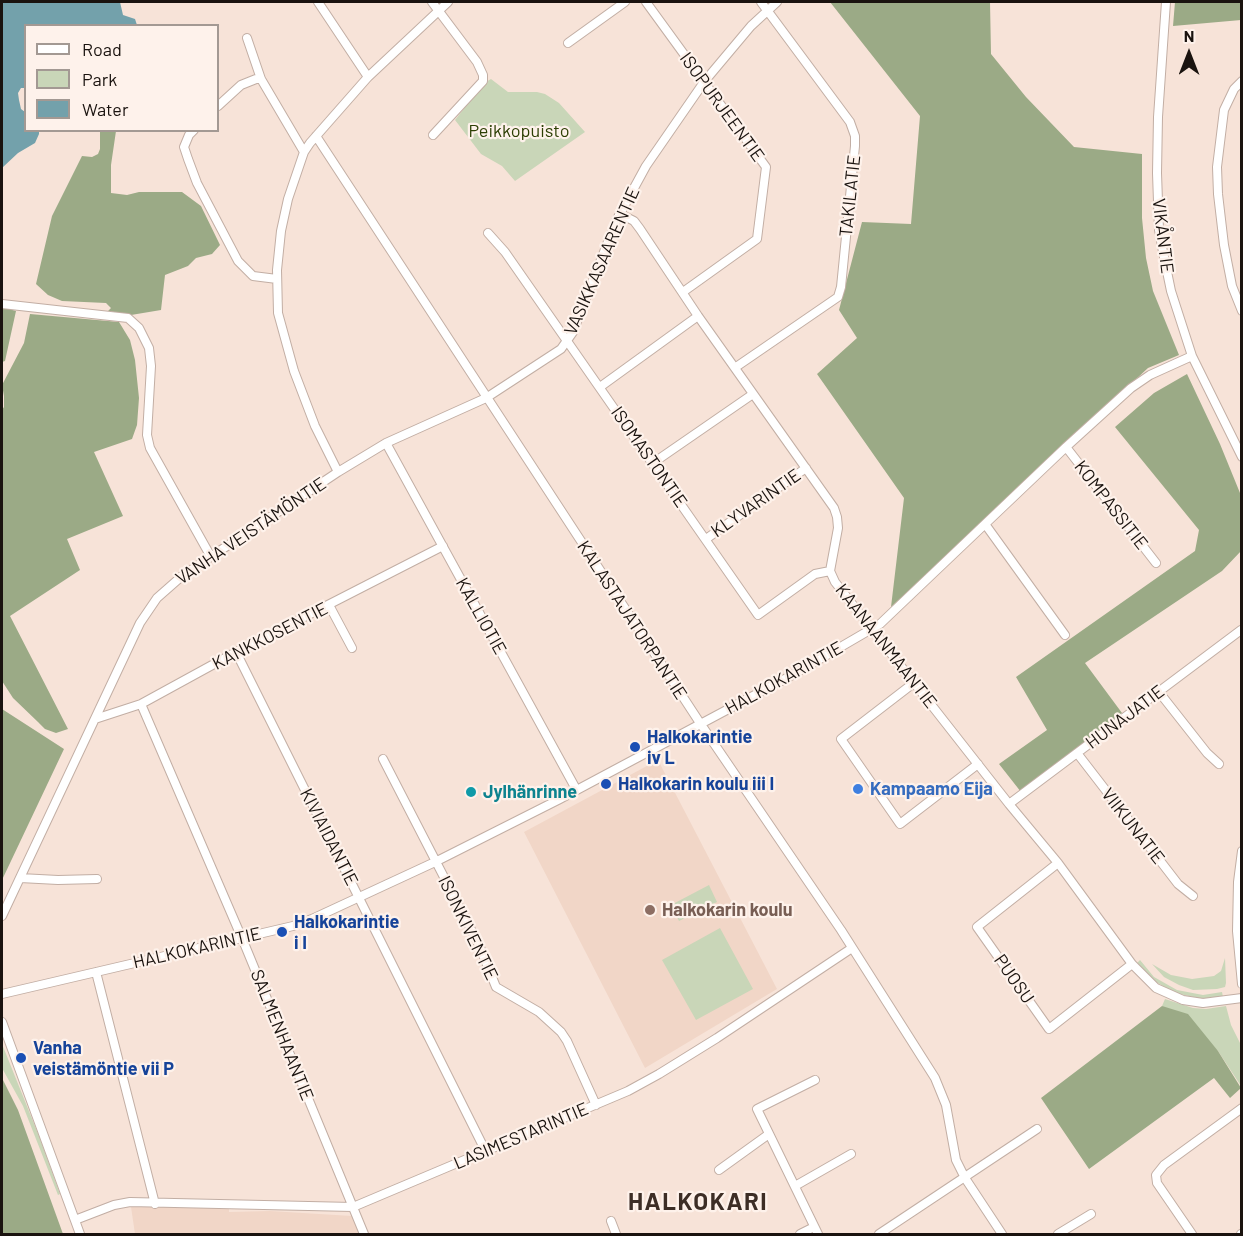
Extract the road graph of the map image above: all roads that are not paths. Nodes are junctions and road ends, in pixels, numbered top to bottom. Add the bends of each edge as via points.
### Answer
1 (318, 2) edge
2 (432, 2) edge
3 (448, 2) edge
4 (625, 2) edge
5 (646, 2) edge
6 (761, 2) edge
7 (777, 2) edge
8 (1167, 2) edge
9 (439, 10) junction
10 (767, 10) junction
11 (247, 38) dead end
12 (568, 43) dead end
13 (368, 77) junction
14 (261, 79) junction
15 (1242, 81) edge
16 (704, 82) junction
17 (219, 105) edge
18 (192, 132) edge
19 (433, 135) dead end
20 (316, 136) junction
21 (304, 152) junction
22 (620, 214) junction
23 (488, 233) dead end
24 (277, 279) junction
25 (683, 292) junction
26 (2, 304) edge
27 (1242, 311) edge
28 (698, 316) junction
29 (566, 342) junction
30 (1192, 356) junction
31 (736, 367) junction
32 (600, 387) junction
33 (753, 394) junction
34 (486, 398) junction
35 (386, 443) junction
36 (1066, 447) junction
37 (1242, 457) edge
38 (653, 463) junction
39 (806, 468) junction
40 (338, 472) junction
41 (985, 524) junction
42 (706, 539) junction
43 (443, 546) junction
44 (211, 557) junction
45 (1156, 563) dead end
46 (830, 571) junction
47 (329, 606) junction
48 (873, 629) junction
49 (1241, 630) edge
50 (1065, 635) dead end
51 (352, 648) dead end
52 (236, 652) junction
53 (915, 682) junction
54 (1159, 692) junction
55 (141, 704) junction
56 (95, 719) junction
57 (700, 723) junction
58 (1077, 753) junction
59 (383, 759) dead end
60 (978, 764) junction
61 (1219, 764) dead end
62 (576, 789) junction
63 (1009, 804) junction
64 (1242, 851) edge
65 (435, 862) junction
66 (1058, 863) junction
67 (20, 878) junction
68 (97, 879) dead end
69 (1193, 896) dead end
70 (359, 898) junction
71 (2, 916) edge
72 (241, 938) junction
73 (852, 948) junction
74 (1132, 964) junction
75 (96, 972) junction
76 (1242, 984) edge
77 (2, 994) edge
78 (1242, 998) edge
79 (2, 1023) edge
80 (815, 1080) dead end
81 (596, 1105) junction
82 (1242, 1108) edge
83 (1037, 1129) dead end
84 (769, 1134) junction
85 (485, 1150) junction
86 (851, 1154) dead end
87 (720, 1170) dead end
88 (965, 1178) junction
89 (795, 1186) junction
90 (155, 1204) junction
91 (353, 1207) junction
92 (1091, 1214) dead end
93 (75, 1220) junction
94 (610, 1221) dead end
95 (816, 1231) edge
96 (80, 1234) edge
97 (364, 1234) edge
98 (616, 1234) edge
99 (800, 1234) edge
100 (879, 1234) edge
101 (1002, 1234) edge
102 (1058, 1234) edge
103 (1192, 1234) edge

1 - 13 street
2 - 9 street
3 - 9 street, VANHA VEISTÄMÖNTIE
4 - 12 street
5 - 16 street, ISOPURJEENTIE
6 - 10 street, TAKILATIE
7 - 10 street, VASIKKASAARENTIE
8 - 30 street, VIKÅNTIE via 1158,117 1158,211 1171,291
9 - 13 street, VANHA VEISTÄMÖNTIE
9 - 19 street via 482,70 483,81
10 - 16 street, VASIKKASAARENTIE
10 - 31 street, TAKILATIE via 850,122 855,146 838,297
11 - 14 street
13 - 20 street, VANHA VEISTÄMÖNTIE
14 - 17 street via 241,85
14 - 21 street
15 - 27 street via 1224,110 1217,167 1224,245 1232,286
16 - 22 street, VASIKKASAARENTIE via 652,158
16 - 25 street, ISOPURJEENTIE via 764,162 766,171 757,239
18 - 24 street via 184,147 188,159 238,261 253,276
20 - 21 street, VANHA VEISTÄMÖNTIE
20 - 34 street, KALASTAJATORPANTIE
21 - 24 street, VANHA VEISTÄMÖNTIE via 283,221
22 - 25 street, KAANAANMAANTIE via 634,221
22 - 29 street, VASIKKASAARENTIE
23 - 29 street, ISOMASTONTIE
24 - 40 street, VANHA VEISTÄMÖNTIE via 278,313 294,371
25 - 28 street, KAANAANMAANTIE
26 - 44 street via 128,318 139,328 149,348 151,366 147,435 150,448
28 - 31 street, KAANAANMAANTIE
28 - 32 street
29 - 32 street, ISOMASTONTIE
29 - 34 street, VASIKKASAARENTIE via 557,352
30 - 36 street, HALKOKARINTIE via 1142,380
30 - 37 street, VIKÅNTIE
31 - 33 street, KAANAANMAANTIE
32 - 38 street, ISOMASTONTIE
33 - 38 street
33 - 39 street, KAANAANMAANTIE
34 - 35 street, VASIKKASAARENTIE
34 - 57 street, KALASTAJATORPANTIE
35 - 40 street, VASIKKASAARENTIE
35 - 43 street, KALLIOTIE
36 - 41 street, HALKOKARINTIE
36 - 45 street, KOMPASSITIE
38 - 42 street, ISOMASTONTIE
39 - 42 street, KLYVARINTIE
39 - 46 street, KAANAANMAANTIE via 837,517
40 - 44 street, VANHA VEISTÄMÖNTIE
41 - 48 street, HALKOKARINTIE
41 - 50 street
42 - 46 street, ISOMASTONTIE via 758,615 815,574
43 - 47 street, KANKKOSENTIE
43 - 62 street, KALLIOTIE
44 - 56 street, VANHA VEISTÄMÖNTIE via 157,598 140,623
46 - 48 street, KAANAANMAANTIE
47 - 51 street
47 - 52 street, KANKKOSENTIE
48 - 53 street, KAANAANMAANTIE
48 - 57 street, HALKOKARINTIE
49 - 54 street, HUNAJATIE
52 - 55 street, KANKKOSENTIE
52 - 70 street, KIVIAIDANTIE
53 - 60 street, KAANAANMAANTIE
53 - 60 street via 841,739 900,824
54 - 58 street, HUNAJATIE
54 - 61 street
55 - 56 street, KANKKOSENTIE
55 - 72 street, SALMENHAANTIE
56 - 67 street, VANHA VEISTÄMÖNTIE
57 - 62 street, HALKOKARINTIE
57 - 73 street, KALASTAJATORPANTIE
58 - 63 street, HUNAJATIE
58 - 69 street, VIIKUNATIE via 1178,884
59 - 65 street, ISONKIVENTIE
60 - 63 street, KAANAANMAANTIE
62 - 65 street, HALKOKARINTIE
63 - 66 street, KAANAANMAANTIE
64 - 76 street via 1237,931
65 - 70 street, HALKOKARINTIE
65 - 81 street, ISONKIVENTIE via 479,945 496,987 539,1012 561,1032
66 - 74 street, KAANAANMAANTIE
66 - 74 street, PUOSU via 977,927 1049,1029
67 - 68 street
67 - 71 street, VANHA VEISTÄMÖNTIE
70 - 72 street, HALKOKARINTIE via 293,926
70 - 85 street, KIVIAIDANTIE
72 - 75 street, HALKOKARINTIE
72 - 91 street, SALMENHAANTIE
73 - 81 street, LASIMESTARINTIE via 659,1074
73 - 88 street, KALASTAJATORPANTIE via 935,1078 946,1105 956,1160
74 - 78 street, KAANAANMAANTIE via 1156,988 1183,1000 1203,1003
75 - 77 street, HALKOKARINTIE
75 - 90 street
79 - 93 street
80 - 84 street via 757,1108
81 - 85 street, LASIMESTARINTIE
82 - 103 street via 1156,1175 1157,1183
83 - 88 street
84 - 87 street
84 - 89 street
85 - 91 street, LASIMESTARINTIE
86 - 89 street
88 - 100 street
88 - 101 street, KALASTAJATORPANTIE
89 - 95 street
90 - 91 street, LASIMESTARINTIE
90 - 93 street, LASIMESTARINTIE via 114,1205
91 - 97 street, SALMENHAANTIE
92 - 102 street
93 - 96 street
94 - 98 street
95 - 99 street

